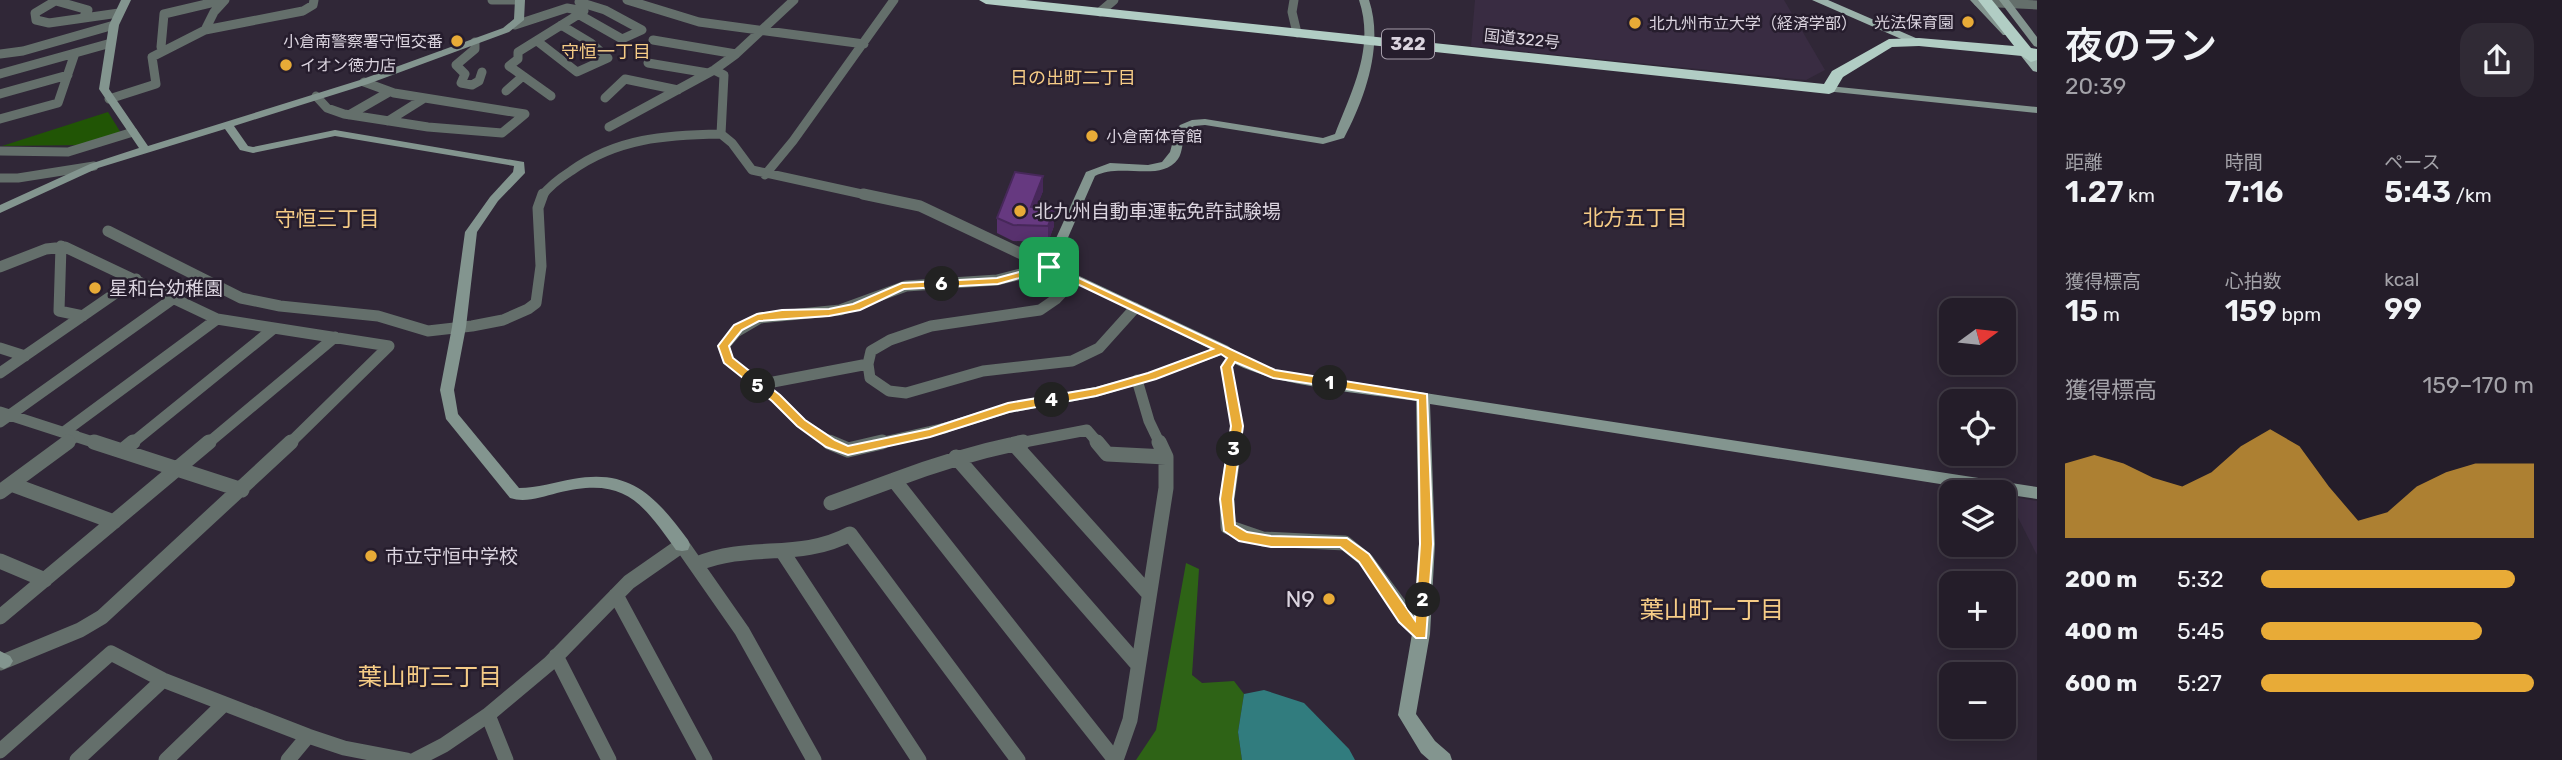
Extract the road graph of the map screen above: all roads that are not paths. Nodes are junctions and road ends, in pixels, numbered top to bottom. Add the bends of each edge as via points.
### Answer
1 (57, 0) edge
2 (126, 0) edge
3 (224, 0) edge
4 (314, 0) edge
5 (492, 0) edge
6 (520, 0) edge
7 (583, 0) edge
8 (626, 0) edge
9 (794, 0) edge
10 (894, 0) edge
11 (973, 0) edge
12 (988, 0) edge
13 (1114, 0) edge
14 (1294, 0) edge
15 (1364, 0) edge
16 (1818, 0) edge
17 (1829, 0) edge
18 (1978, 1) edge
19 (1040, 3) edge
20 (2002, 3) edge
21 (2037, 5) edge
22 (1100, 12) junction
23 (119, 13) junction
24 (578, 14) junction
25 (83, 18) junction
26 (114, 25) junction
27 (515, 25) junction
28 (561, 26) junction
29 (205, 30) junction
30 (761, 31) junction
31 (1297, 33) junction
32 (653, 40) dead end
33 (1371, 40) junction
34 (537, 41) junction
35 (475, 42) junction
36 (1919, 42) junction
37 (111, 43) junction
38 (864, 44) junction
39 (164, 50) junction
40 (2034, 50) edge
41 (75, 53) junction
42 (0, 54) edge
43 (736, 54) junction
44 (648, 63) dead end
45 (2037, 68) edge
46 (482, 72) dead end
47 (711, 72) junction
48 (0, 74) edge
49 (68, 75) junction
50 (523, 76) junction
51 (364, 82) junction
52 (1829, 89) junction
53 (678, 90) junction
54 (506, 91) dead end
55 (389, 92) junction
56 (0, 94) edge
57 (316, 96) junction
58 (551, 96) dead end
59 (605, 98) dead end
60 (109, 99) junction
61 (424, 99) junction
62 (2037, 110) edge
63 (349, 115) junction
64 (0, 119) edge
65 (388, 121) junction
66 (227, 124) junction
67 (609, 127) dead end
68 (133, 132) junction
69 (721, 134) junction
70 (145, 149) junction
71 (0, 151) edge
72 (94, 166) junction
73 (765, 175) junction
74 (0, 178) edge
75 (18, 178) junction
76 (0, 187) edge
77 (0, 209) edge
78 (108, 232) dead end
79 (61, 246) junction
80 (0, 267) edge
81 (1049, 267) junction
82 (136, 279) junction
83 (1074, 281) junction
84 (174, 298) junction
85 (1135, 308) junction
86 (83, 316) junction
87 (217, 319) junction
88 (459, 327) junction
89 (273, 328) junction
90 (335, 337) junction
91 (0, 348) edge
92 (1228, 353) junction
93 (24, 356) junction
94 (868, 364) junction
95 (0, 373) edge
96 (1137, 380) junction
97 (757, 385) junction
98 (1423, 397) junction
99 (3, 416) edge
100 (945, 428) joint
101 (70, 434) junction
102 (1014, 444) junction
103 (122, 451) junction
104 (956, 457) junction
105 (1166, 457) junction
106 (178, 470) junction
107 (894, 480) junction
108 (6, 488) edge
109 (242, 490) junction
110 (2037, 493) edge
111 (831, 503) dead end
112 (114, 522) junction
113 (681, 545) junction
114 (782, 551) junction
115 (0, 561) edge
116 (697, 565) junction
117 (45, 580) junction
118 (616, 594) junction
119 (1149, 594) junction
120 (0, 617) edge
121 (1421, 634) junction
122 (556, 656) junction
123 (1, 661) edge
124 (1138, 665) junction
125 (163, 680) junction
126 (224, 704) junction
127 (488, 715) junction
128 (308, 736) junction
129 (0, 751) edge
130 (77, 760) edge
131 (166, 760) edge
132 (288, 760) edge
133 (407, 760) edge
134 (415, 760) edge
135 (506, 760) edge
136 (609, 760) edge
137 (705, 760) edge
138 (814, 760) edge
139 (919, 760) edge
140 (1018, 760) edge
141 (1116, 760) edge
142 (1443, 760) edge

1 - 25 street via 88,10
1 - 25 street via 39,9 36,20 50,23
2 - 23 street
3 - 29 street
3 - 39 street via 164,14
4 - 29 street via 298,12
5 - 6 street
6 - 27 street
7 - 24 street via 579,2 642,30 622,38
8 - 30 street via 676,17
9 - 30 street
10 - 38 street
11 - 12 street
12 - 19 highway, 国道322号 / 322
13 - 22 street
14 - 31 street
15 - 33 street
16 - 36 main road
17 - 36 main road
18 - 20 highway
18 - 40 street
19 - 22 highway, 国道322号 / 322
20 - 21 street
20 - 40 highway
20 - 45 highway
22 - 31 highway, 国道322号 / 322
23 - 25 street
23 - 26 street
24 - 27 street via 584,10 574,6
24 - 28 street
26 - 37 street
26 - 42 street
27 - 35 street
28 - 34 street
28 - 34 street via 608,58 577,72
29 - 39 street
30 - 38 street
30 - 43 street
31 - 33 highway, 国道322号 / 322
32 - 43 street
33 - 52 highway, 国道322号 / 322
33 - 81 street via 1337,139 1323,141 1205,122 1185,124 1166,164 1121,164 1090,174
34 - 50 street via 518,52 518,59 509,66
35 - 46 street via 475,49 456,65 465,74 461,83 472,85
35 - 51 street
36 - 40 highway
36 - 52 highway via 1881,46 1837,74
37 - 41 street
37 - 60 street via 104,89
38 - 73 street
39 - 60 street via 152,57 156,84
40 - 45 main road
41 - 48 street
41 - 49 street
43 - 47 street
44 - 47 street
47 - 53 street
47 - 69 street via 724,75
49 - 56 street
49 - 64 street via 56,105
50 - 54 street
50 - 58 street
51 - 55 street
51 - 57 street
52 - 62 street
53 - 59 street via 625,79
53 - 67 street
55 - 61 street
55 - 63 street
57 - 63 street via 327,108
57 - 66 street
60 - 68 street
61 - 65 street
61 - 65 street via 525,114 502,133
63 - 65 street
66 - 70 street
66 - 88 street via 244,148 253,150 335,133 520,164 519,173 471,232
68 - 70 street
68 - 71 street via 68,152
69 - 73 street via 752,170
69 - 88 street via 633,139 592,155 547,189 538,204 536,303 511,317
70 - 72 street
72 - 75 street
72 - 77 street
73 - 81 street via 920,206
74 - 75 street
75 - 76 street
78 - 88 street via 241,298 263,304 397,320 430,332
79 - 80 street
79 - 82 street
79 - 86 street via 59,311
81 - 83 street
81 - 97 street via 998,281 902,286 856,307 757,318 738,327 724,346 728,360
82 - 84 street
82 - 86 street
83 - 85 street
83 - 94 street via 1040,310 921,329 886,341 872,351
84 - 87 street
84 - 99 street
85 - 92 street
85 - 94 street via 1086,356 1062,362 1002,367 921,391 897,393 882,389 870,378
86 - 93 street
87 - 89 street
87 - 101 street
88 - 113 street via 447,401 452,415 511,491 521,495 579,482 627,487 648,500
89 - 90 street
89 - 103 street
90 - 106 street
90 - 109 street via 389,346
91 - 93 street
92 - 96 street
92 - 98 street via 1273,374
92 - 121 street via 1226,367 1237,426 1228,527 1244,537 1271,542 1343,542 1364,558 1404,618
93 - 95 street
94 - 97 street
96 - 100 street via 1008,408
96 - 105 street
97 - 100 street via 801,423 848,450
98 - 110 street
98 - 121 street via 1427,544
99 - 101 street
101 - 103 street
101 - 108 street
102 - 104 street
102 - 105 street via 1087,430 1107,454
102 - 119 street
103 - 106 street
104 - 107 street
104 - 124 street
105 - 119 street via 1166,488
106 - 109 street
106 - 112 street
107 - 111 street
107 - 141 street
108 - 112 street
109 - 123 street via 102,617
112 - 117 street
113 - 116 street
113 - 118 street
114 - 116 street via 733,551
114 - 139 street
114 - 140 street via 826,546 850,534
115 - 117 street
116 - 138 street via 741,631
117 - 120 street
118 - 122 street
118 - 137 street
119 - 124 street
121 - 142 street via 1407,715 1428,747
122 - 127 street
122 - 136 street
124 - 141 street via 1129,720
125 - 126 street
125 - 129 street via 111,653
125 - 130 street
126 - 128 street
126 - 131 street
127 - 134 street
127 - 135 street
128 - 132 street
128 - 133 street

